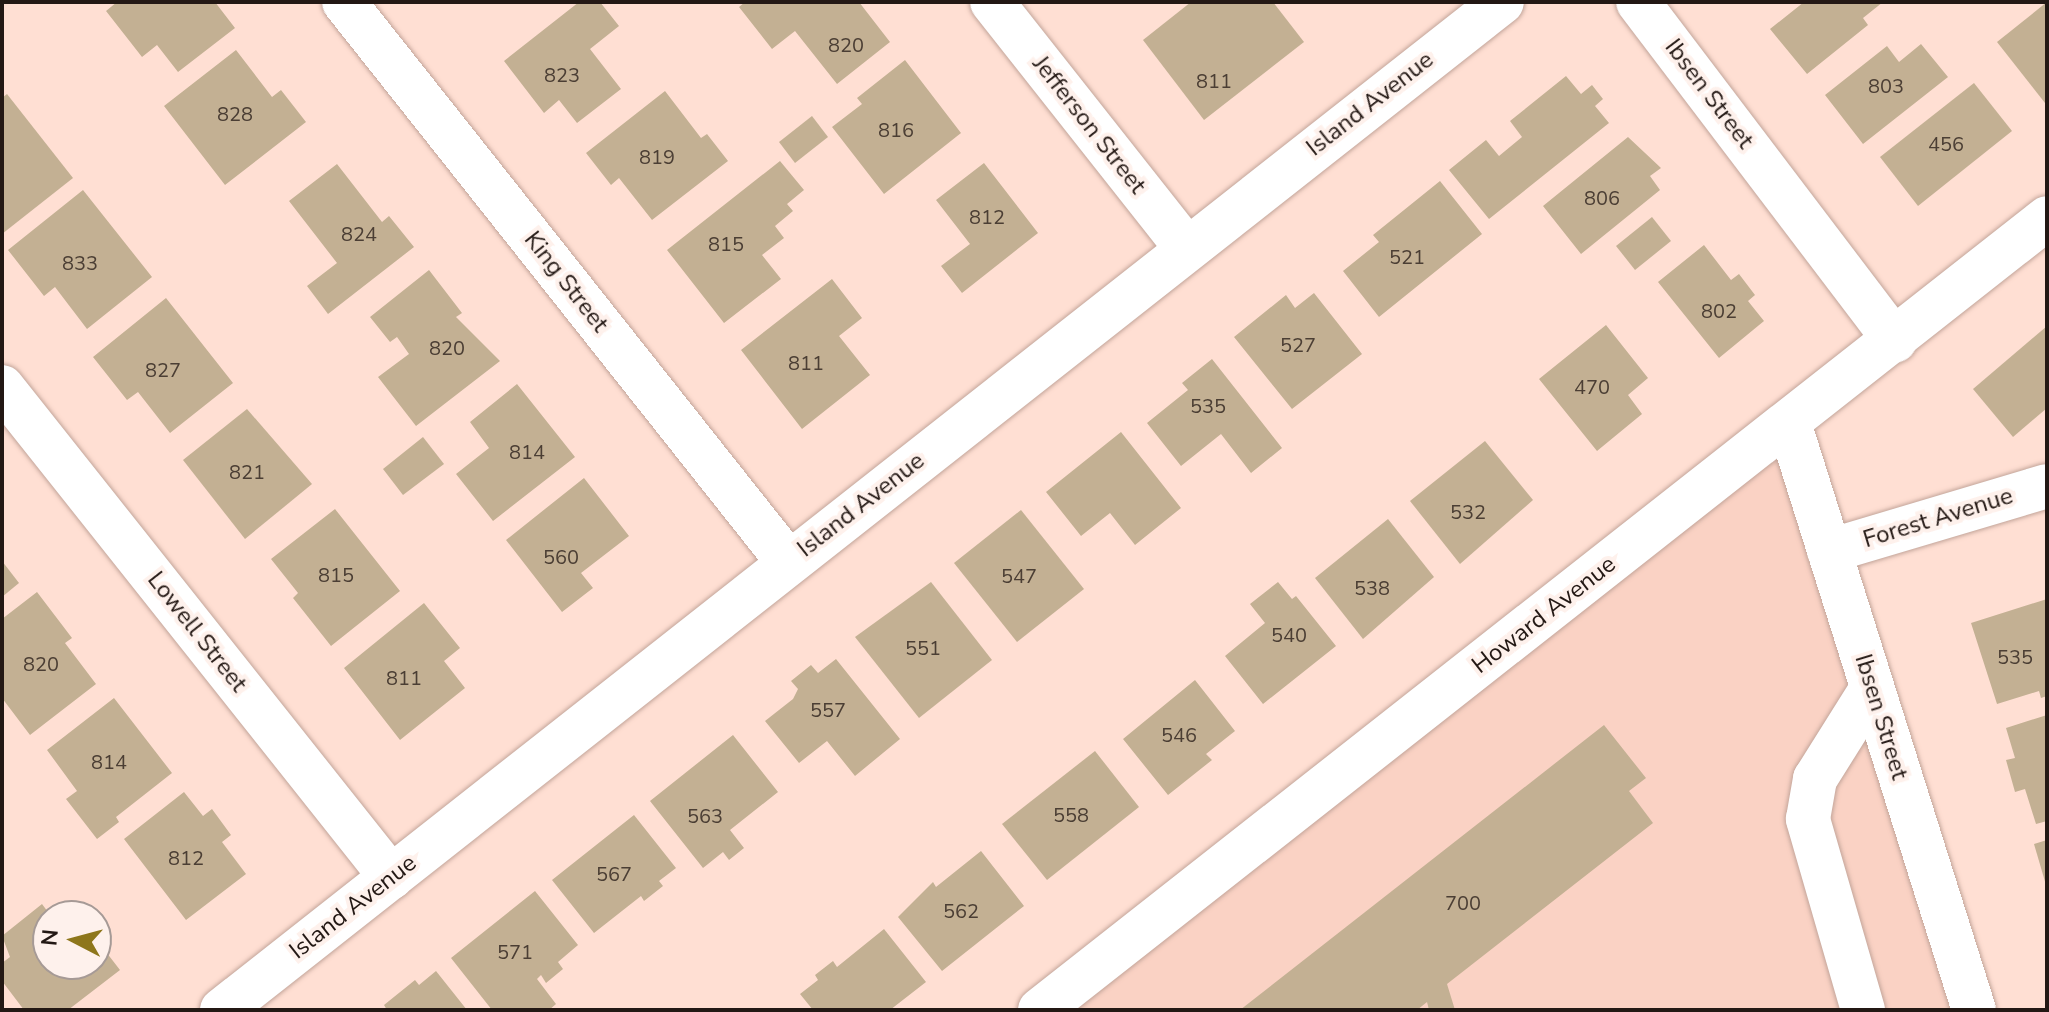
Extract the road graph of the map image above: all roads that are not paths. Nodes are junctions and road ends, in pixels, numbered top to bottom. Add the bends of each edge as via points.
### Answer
1 (344, 2) edge
2 (992, 2) edge
3 (1502, 2) edge
4 (1638, 2) edge
5 (2047, 218) edge
6 (1186, 248) junction
7 (1895, 340) junction
8 (2, 387) edge
9 (1789, 423) junction
10 (2047, 486) edge
11 (1829, 551) junction
12 (788, 562) junction
13 (1872, 688) junction
14 (391, 877) junction
15 (222, 1010) edge
16 (1040, 1010) edge
17 (1863, 1010) edge
18 (1974, 1010) edge

1 - 12 street, King Street
2 - 6 street, Jefferson Street
3 - 6 street, Island Avenue
4 - 7 street, Ibsen Street
5 - 7 street, Howard Avenue
6 - 12 street, Island Avenue
7 - 9 street, Howard Avenue
8 - 14 street, Lowell Street
9 - 11 street, Ibsen Street
9 - 16 street, Howard Avenue
10 - 11 street, Forest Avenue
11 - 13 street, Ibsen Street
12 - 14 street, Island Avenue
13 - 17 street via 1815,779 1808,819
13 - 18 street, Ibsen Street
14 - 15 street, Island Avenue

